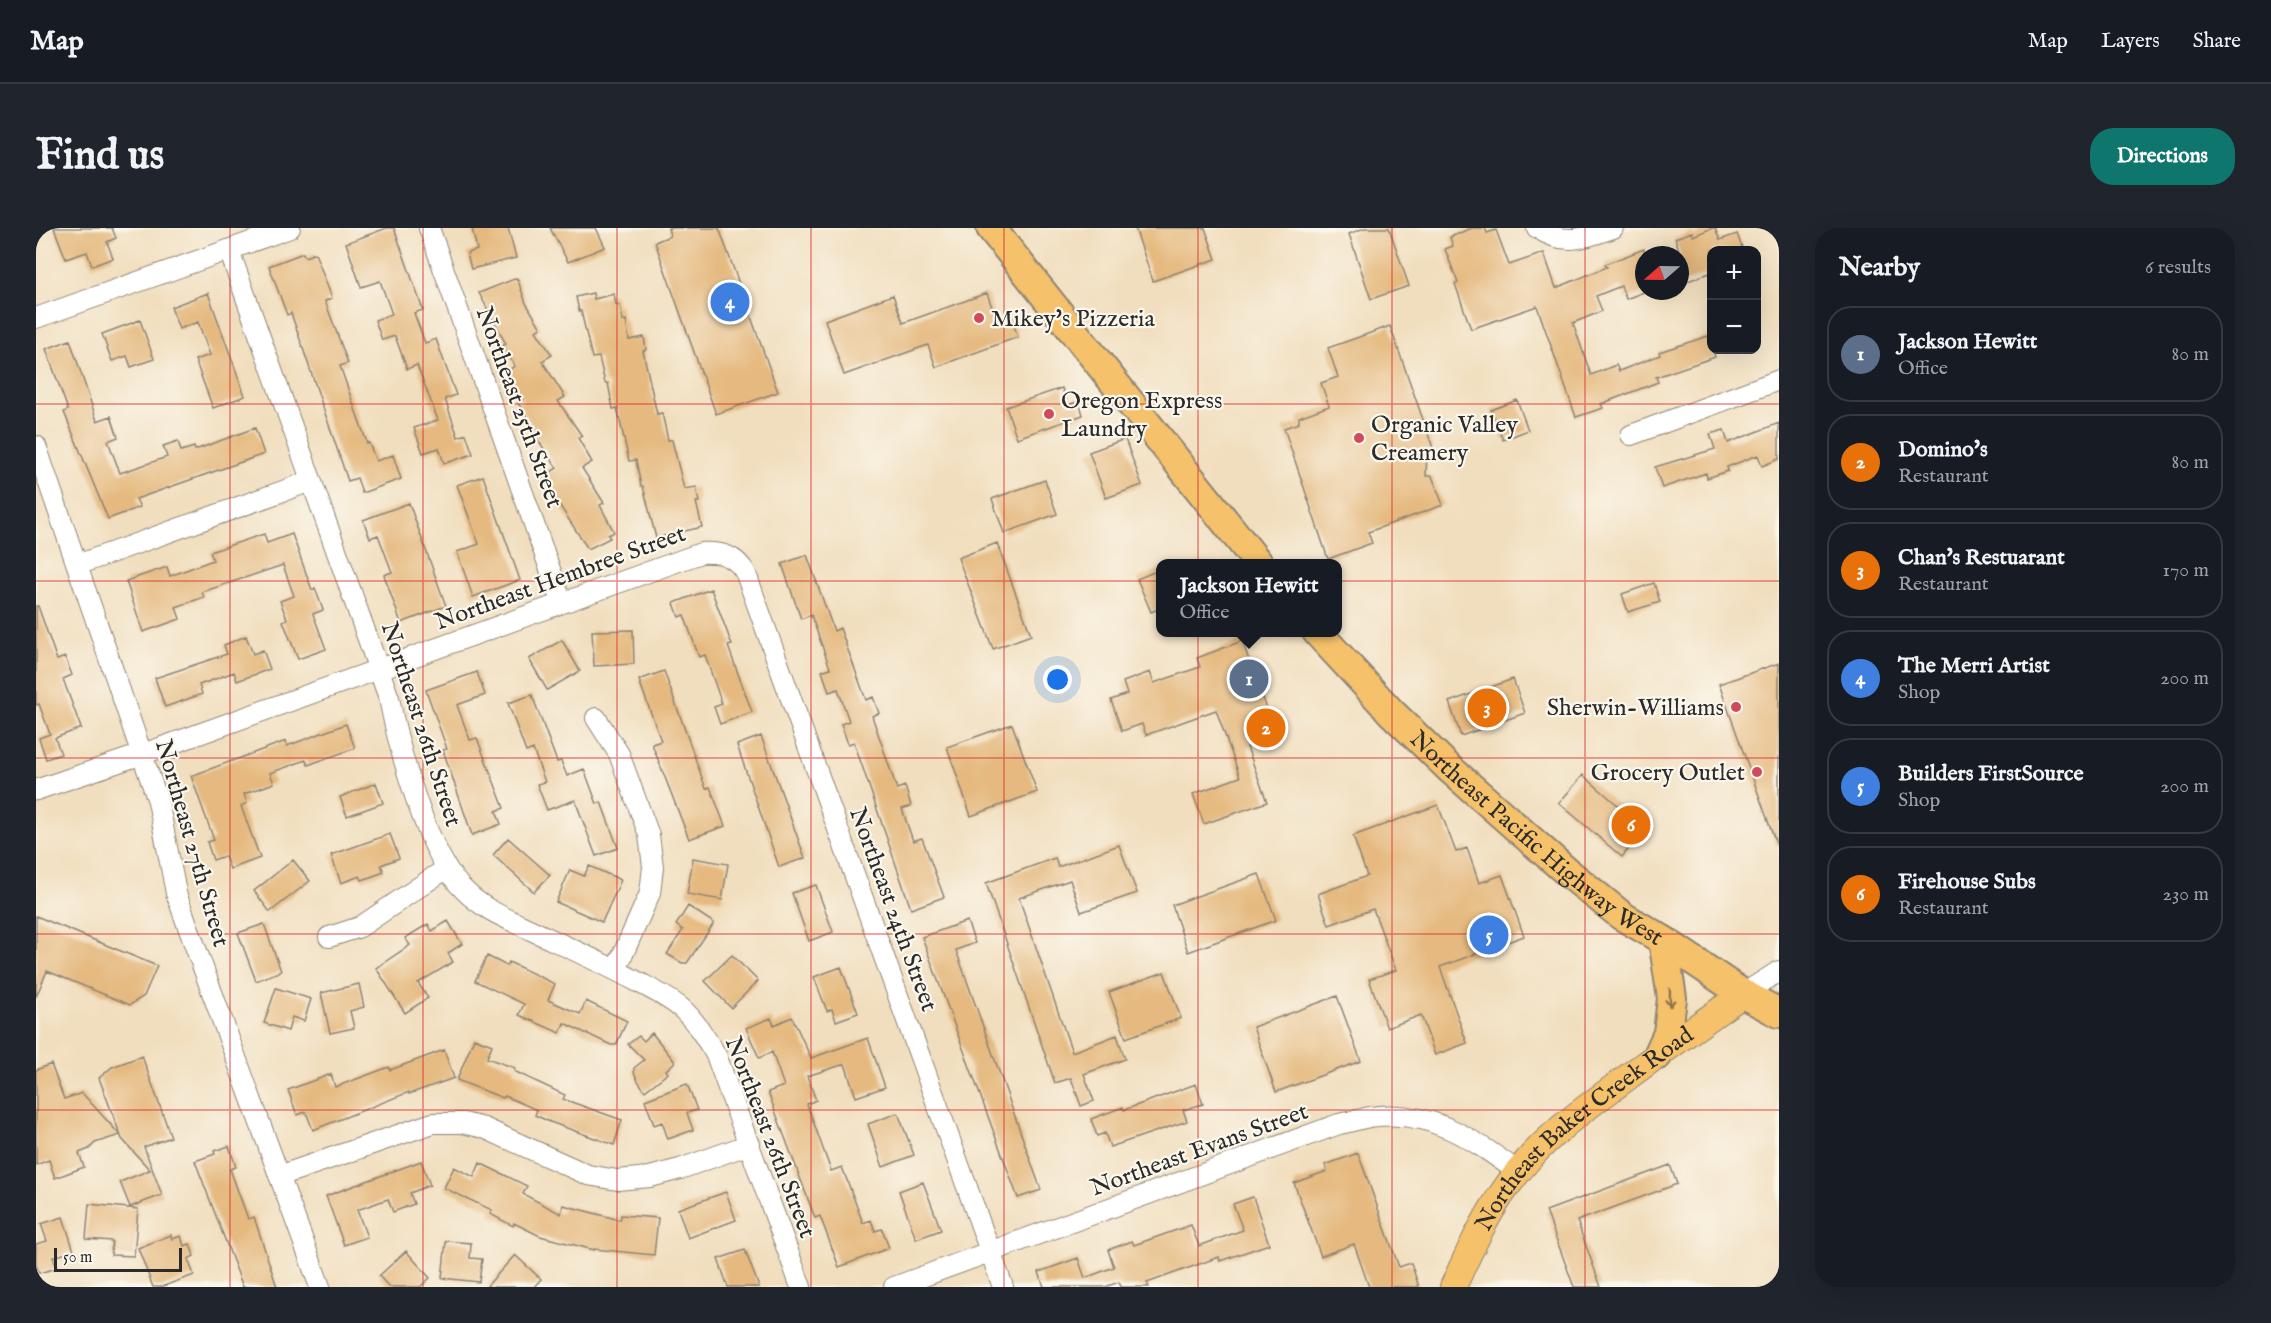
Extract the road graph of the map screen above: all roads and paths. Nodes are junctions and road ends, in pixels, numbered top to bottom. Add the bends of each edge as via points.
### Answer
1 (290, 228) edge
2 (429, 228) edge
3 (991, 228) edge
4 (1612, 228) edge
5 (1542, 232) edge
6 (229, 250) junction
7 (36, 318) edge
8 (1779, 380) edge
9 (1631, 435) dead end
10 (36, 446) edge
11 (312, 481) junction
12 (728, 555) joint
13 (1255, 559) edge
14 (77, 565) junction
15 (562, 603) junction
16 (1321, 637) edge
17 (378, 669) junction
18 (596, 718) dead end
19 (141, 753) junction
20 (36, 790) edge
21 (447, 867) junction
22 (329, 937) dead end
23 (1663, 940) junction
24 (616, 970) junction
25 (1779, 971) edge
26 (1743, 994) junction
27 (1779, 1013) edge
28 (1658, 1055) junction
29 (750, 1144) junction
30 (1518, 1172) junction
31 (279, 1176) junction
32 (990, 1252) junction
33 (320, 1287) edge
34 (801, 1287) edge
35 (894, 1287) edge
36 (1003, 1287) edge
37 (1453, 1287) edge

1 - 6 street
2 - 15 street, Northeast 25th Street
3 - 13 highway
4 - 5 street via 1578,240
6 - 7 street
6 - 11 street, Northeast 26th Street
8 - 9 street
10 - 14 street, Northeast 27th Street
11 - 14 street
11 - 17 street, Northeast 26th Street
12 - 15 street, Northeast Hembree Street via 701,553
12 - 32 street, Northeast 24th Street via 741,563 746,574
14 - 19 street, Northeast 27th Street
15 - 17 street, Northeast Hembree Street
16 - 23 highway, Northeast Pacific Highway West via 1460,778 1622,916
17 - 19 street, Northeast Hembree Street
17 - 21 street, Northeast 26th Street via 401,754 430,835
18 - 24 street via 619,754 649,835 653,867 650,893
19 - 20 street, Northeast Hembree Street
19 - 31 street, Northeast 27th Street via 158,801 176,893
21 - 22 street via 360,927
21 - 24 street, Northeast 26th Street via 464,890 487,909
23 - 26 highway, Northeast Pacific Highway West
23 -> 28 highway via 1672,998 1668,1033
24 - 29 street, Northeast 26th Street via 664,996 700,1029 716,1056
25 - 26 street
26 - 27 highway, Northeast Pacific Highway West
26 - 28 main road, Northeast Baker Creek Road
28 - 30 main road, Northeast Baker Creek Road via 1576,1115
29 - 31 street via 650,1178 616,1180 559,1164 484,1128 433,1123
29 - 34 street, Northeast 26th Street
30 - 32 street, Northeast Evans Street via 1474,1140 1445,1125 1409,1117 1372,1117 1339,1124
30 - 37 main road, Northeast Baker Creek Road via 1485,1221
31 - 33 street, Northeast 27th Street
32 - 35 street, Northeast Evans Street
32 - 36 street, Northeast 24th Street

